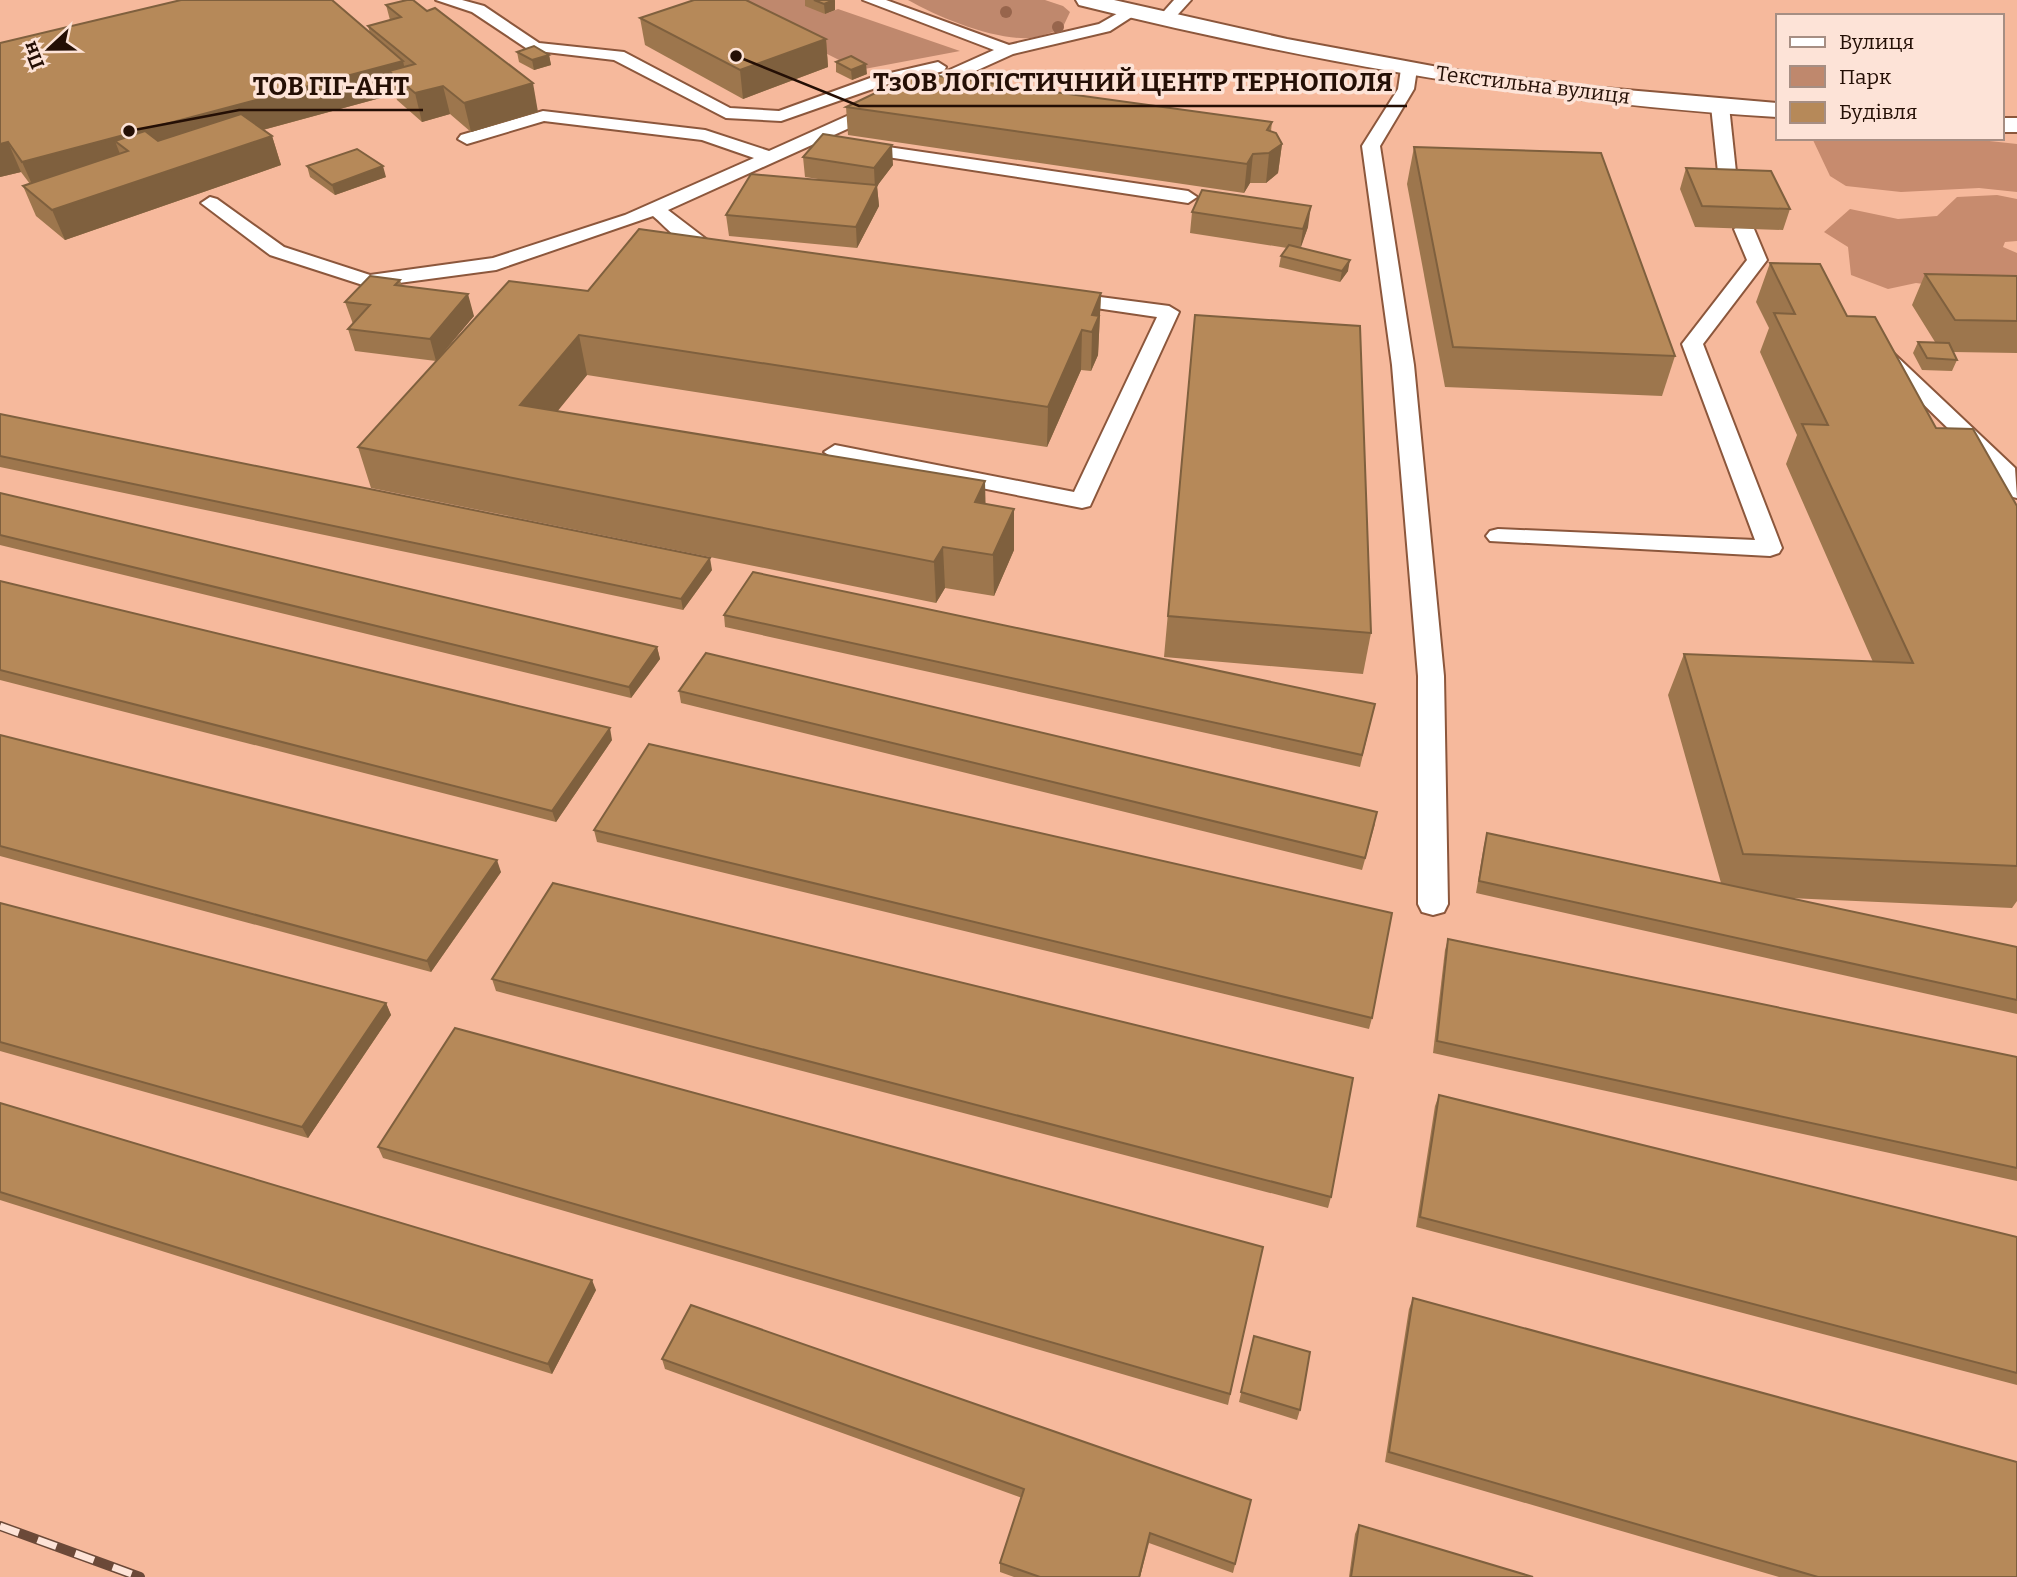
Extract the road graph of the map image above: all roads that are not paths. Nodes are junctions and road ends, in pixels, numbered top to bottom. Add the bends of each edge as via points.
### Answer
1 (444, 0) edge
2 (871, 0) edge
3 (1087, 0) edge
4 (1183, 0) edge
5 (1133, 11) junction
6 (1166, 19) junction
7 (1008, 51) junction
8 (1409, 69) junction
9 (1720, 106) junction
10 (1776, 110) edge
11 (467, 139) edge
12 (806, 140) junction
13 (769, 157) junction
14 (1729, 191) edge
15 (1188, 197) edge
16 (210, 203) dead end
17 (656, 209) junction
18 (1744, 229) edge
19 (738, 259) edge
20 (1757, 260) junction
21 (1780, 273) edge
22 (1044, 296) edge
23 (1871, 344) edge
24 (835, 453) edge
25 (2017, 491) edge
26 (1498, 536) dead end
27 (1433, 904) dead end

1 - 7 lane via 478,9 535,47 618,55 726,113 781,116 879,81
2 - 7 lane
3 - 5 street, Текстильна вулиця
4 - 6 lane
5 - 6 street, Текстильна вулиця
5 - 7 lane via 1104,28
6 - 8 street, Текстильна вулиця
7 - 12 lane
8 - 9 street, Текстильна вулиця
8 - 27 lane via 1406,89 1371,146 1403,365 1431,676
9 - 10 street, Текстильна вулиця
9 - 14 lane
11 - 13 lane via 543,116 705,135
12 - 13 lane
12 - 15 lane
13 - 17 lane
16 - 17 lane via 277,251 369,281 496,264
17 - 19 lane via 711,256
18 - 20 lane
20 - 21 lane
20 - 26 lane via 1692,344 1770,548
22 - 24 lane via 1169,312 1082,501
23 - 25 lane via 2007,473

